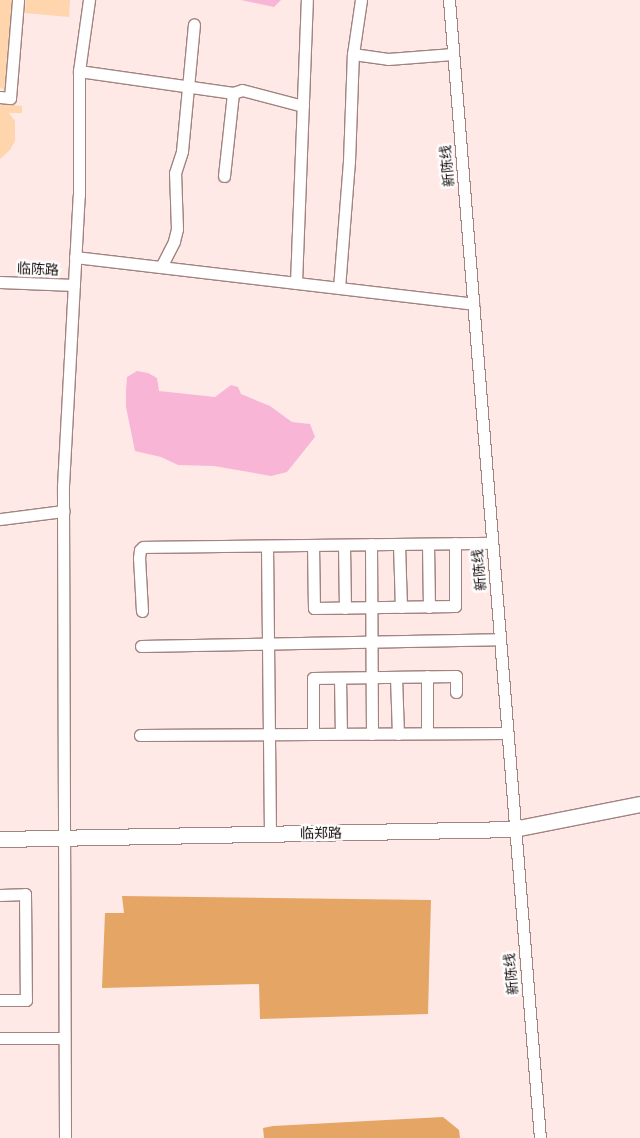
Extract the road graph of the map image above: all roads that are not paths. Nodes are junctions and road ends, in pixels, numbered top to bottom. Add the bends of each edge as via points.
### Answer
1 (18, 0) edge
2 (90, 0) edge
3 (306, 0) edge
4 (361, 0) edge
5 (449, 0) edge
6 (194, 25) dead end
7 (353, 54) junction
8 (453, 54) junction
9 (79, 71) junction
10 (188, 86) junction
11 (232, 93) junction
12 (0, 97) edge
13 (303, 106) junction
14 (224, 176) dead end
15 (75, 257) junction
16 (161, 267) junction
17 (0, 282) edge
18 (296, 283) junction
19 (74, 285) junction
20 (339, 288) junction
21 (473, 304) junction
22 (64, 511) junction
23 (0, 519) edge
24 (492, 543) junction
25 (371, 544) junction
26 (400, 544) junction
27 (428, 544) junction
28 (455, 544) junction
29 (313, 545) junction
30 (344, 545) junction
31 (267, 546) junction
32 (371, 607) junction
33 (401, 607) junction
34 (429, 607) junction
35 (345, 608) junction
36 (142, 611) dead end
37 (499, 639) junction
38 (371, 642) junction
39 (268, 644) junction
40 (140, 646) dead end
41 (427, 676) junction
42 (371, 677) junction
43 (396, 677) junction
44 (340, 678) junction
45 (456, 692) dead end
46 (341, 733) junction
47 (427, 733) junction
48 (507, 733) junction
49 (140, 734) dead end
50 (269, 734) junction
51 (313, 734) junction
52 (372, 734) junction
53 (398, 734) junction
54 (640, 804) edge
55 (514, 829) junction
56 (270, 834) junction
57 (63, 838) junction
58 (0, 839) edge
59 (0, 895) edge
60 (0, 1000) edge
61 (0, 1038) edge
62 (64, 1038) junction
63 (65, 1138) edge
64 (540, 1138) edge

1 - 12 street via 10,98
2 - 9 street
3 - 13 street
4 - 7 street
5 - 8 street, 新陈线
6 - 10 street
7 - 8 street via 388,59
7 - 20 street
8 - 21 street, 新陈线
9 - 10 street
9 - 15 street via 79,195
10 - 11 street
10 - 16 street via 182,151 176,173 177,229
11 - 13 street via 242,90
11 - 14 street
13 - 18 street
15 - 16 street
15 - 19 street
16 - 18 street
17 - 19 street, 临陈路
18 - 20 street
19 - 22 street
20 - 21 street
21 - 24 street, 新陈线
22 - 23 street
22 - 57 street
24 - 28 street
24 - 37 street, 新陈线
25 - 26 street
25 - 30 street
25 - 32 street
26 - 27 street
26 - 33 street
27 - 28 street
27 - 34 street
28 - 34 street via 456,606
29 - 30 street
29 - 31 street
29 - 35 street via 314,608
30 - 35 street
31 - 36 street via 143,548 139,558
31 - 39 street
32 - 33 street
32 - 35 street
32 - 38 street
33 - 34 street
37 - 38 street
37 - 48 street, 新陈线
38 - 39 street
38 - 42 street
39 - 40 street
39 - 50 street
41 - 43 street
41 - 45 street via 456,676
41 - 47 street
42 - 43 street
42 - 44 street
42 - 52 street
43 - 53 street
44 - 46 street
44 - 51 street via 313,678
46 - 51 street
46 - 52 street
47 - 48 street
47 - 53 street
48 - 55 street, 新陈线
49 - 50 street
50 - 51 street
50 - 56 street
52 - 53 street
54 - 55 main road, 临郑路
55 - 56 main road, 临郑路
55 - 64 street, 新陈线
56 - 57 main road, 临郑路
57 - 58 main road, 临郑路
57 - 62 street
59 - 60 street via 25,894 26,991 26,1000
61 - 62 street
62 - 63 street

